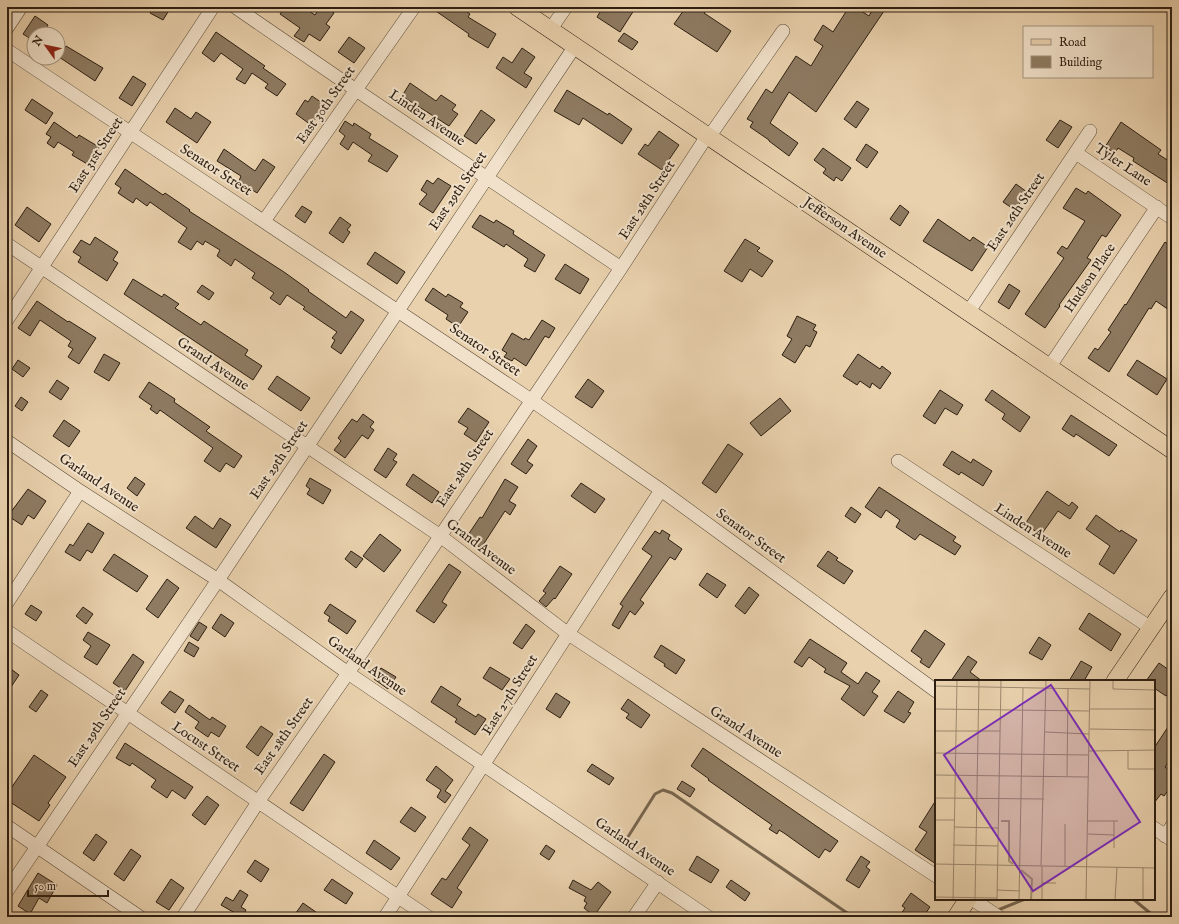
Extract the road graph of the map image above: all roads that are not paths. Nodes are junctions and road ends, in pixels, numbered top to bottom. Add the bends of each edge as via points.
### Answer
1 (21, 7) edge
2 (213, 7) edge
3 (235, 7) edge
4 (414, 7) edge
5 (517, 7) edge
6 (566, 7) edge
7 (7, 28) edge
8 (550, 30) junction
9 (783, 31) dead end
10 (575, 46) junction
11 (7, 50) edge
12 (356, 90) junction
13 (1090, 132) dead end
14 (129, 133) junction
15 (708, 137) junction
16 (1076, 152) junction
17 (486, 178) junction
18 (1157, 207) junction
19 (1172, 218) edge
20 (264, 221) junction
21 (7, 244) edge
22 (42, 268) junction
23 (621, 268) junction
24 (398, 311) junction
25 (969, 311) junction
26 (7, 320) edge
27 (1050, 366) junction
28 (531, 400) junction
29 (7, 440) edge
30 (307, 446) junction
31 (1172, 450) edge
32 (898, 461) dead end
33 (661, 490) junction
34 (80, 491) junction
35 (439, 535) junction
36 (218, 580) junction
37 (1172, 597) edge
38 (7, 604) edge
39 (1151, 628) junction
40 (7, 631) edge
41 (567, 633) junction
42 (348, 673) junction
43 (1116, 680) edge
44 (935, 690) edge
45 (127, 713) junction
46 (484, 766) junction
47 (258, 802) junction
48 (7, 826) edge
49 (1155, 828) edge
50 (1170, 834) edge
51 (37, 846) junction
52 (935, 875) edge
53 (658, 882) junction
54 (7, 891) edge
55 (399, 898) junction
56 (967, 900) edge
57 (974, 900) edge
58 (140, 917) edge
59 (183, 917) edge
60 (385, 917) edge
61 (428, 917) edge
62 (634, 917) edge
63 (708, 917) edge
64 (956, 917) edge
65 (999, 917) edge

1 - 7 street
2 - 14 street, East 31st Street
3 - 12 street, Linden Avenue
4 - 12 street, East 30th Street
5 - 8 main road, Jefferson Avenue
6 - 8 street
8 - 10 main road, Jefferson Avenue
9 - 15 street, East 28th Street
10 - 15 main road, Jefferson Avenue
10 - 17 street, East 29th Street
11 - 14 street, Senator Street
12 - 17 street, Linden Avenue
12 - 20 street, East 30th Street
13 - 16 street, East 26th Street
14 - 20 street, Senator Street
14 - 22 street, East 31st Street
15 - 23 street, East 28th Street
15 - 25 main road, Jefferson Avenue
16 - 18 street, Tyler Lane
16 - 25 street, East 26th Street
17 - 23 street, Linden Avenue
17 - 24 street, East 29th Street
18 - 19 street, Tyler Lane
18 - 27 street, Hudson Place
20 - 24 street, Senator Street
21 - 22 street, Grand Avenue
22 - 26 street, East 31st Street
22 - 30 street, Grand Avenue
23 - 28 street, East 28th Street
24 - 28 street, Senator Street
24 - 30 street, East 29th Street
25 - 27 main road, Jefferson Avenue
27 - 31 main road, Jefferson Avenue
28 - 33 street, Senator Street
28 - 35 street, East 28th Street
29 - 34 street, Garland Avenue
30 - 35 street, Grand Avenue
30 - 36 street, East 29th Street
32 - 39 street, Linden Avenue
33 - 41 street, East 27th Street
33 - 44 street, Senator Street
34 - 36 street, Garland Avenue
34 - 38 street
35 - 41 street, Grand Avenue
35 - 42 street, East 28th Street
36 - 42 street, Garland Avenue
36 - 45 street, East 29th Street
37 - 39 main road
39 - 43 main road
40 - 45 street, Locust Street
41 - 46 street, East 27th Street
41 - 52 street, Grand Avenue
42 - 46 street, Garland Avenue
42 - 47 street, East 28th Street
45 - 47 street, Locust Street
45 - 51 street, East 29th Street
46 - 53 street, Garland Avenue
46 - 55 street, East 27th Street
47 - 55 street, Locust Street
47 - 59 street, East 28th Street
48 - 51 street
49 - 50 street
51 - 54 street, East 29th Street
51 - 58 street
53 - 62 street
53 - 63 street, Garland Avenue
55 - 60 street, East 27th Street
55 - 61 street, Locust Street
56 - 64 main road
57 - 65 street

